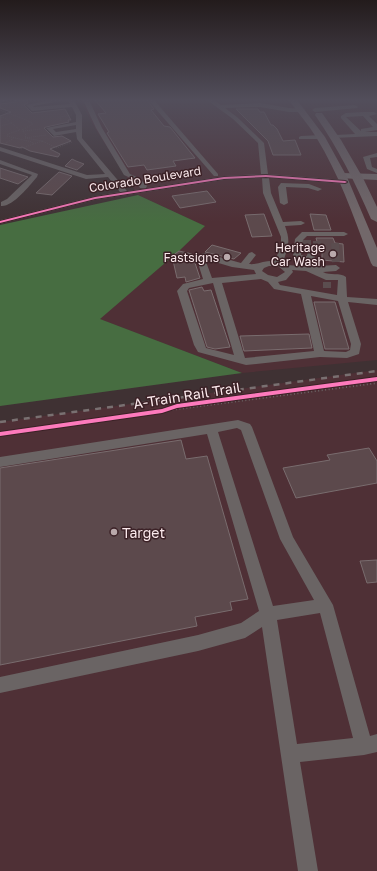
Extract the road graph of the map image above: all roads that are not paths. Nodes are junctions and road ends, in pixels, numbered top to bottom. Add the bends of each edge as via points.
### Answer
1 (81, 141) edge
2 (107, 141) edge
3 (186, 141) edge
4 (258, 141) edge
5 (323, 141) edge
6 (337, 141) edge
7 (1, 147) edge
8 (376, 156) edge
9 (0, 162) edge
10 (377, 170) edge
11 (265, 174) junction
12 (111, 175) junction
13 (216, 175) junction
14 (377, 177) edge
15 (343, 179) junction
16 (359, 180) junction
17 (377, 183) edge
18 (143, 186) junction
19 (318, 189) dead end
20 (124, 191) junction
21 (284, 202) dead end
22 (2, 204) edge
23 (3, 218) edge
24 (377, 219) edge
25 (301, 223) dead end
26 (281, 224) junction
27 (331, 234) junction
28 (344, 234) dead end
29 (311, 242) junction
30 (336, 243) tunnel mouth
31 (252, 255) dead end
32 (225, 262) junction
33 (377, 263) edge
34 (243, 266) junction
35 (311, 266) junction
36 (284, 269) junction
37 (264, 275) junction
38 (330, 278) junction
39 (228, 280) junction
40 (212, 281) junction
41 (305, 292) junction
42 (342, 299) junction
43 (377, 302) edge
44 (320, 354) junction
45 (241, 361) junction
46 (211, 429) junction
47 (0, 462) edge
48 (325, 605) junction
49 (268, 614) junction
50 (0, 685) edge
51 (373, 746) edge
52 (290, 754) junction
53 (308, 871) edge

1 - 12 street
2 - 18 street via 127,175 137,179
3 - 13 street
4 - 11 street via 261,144
5 - 15 highway
6 - 16 highway
7 - 12 street via 86,177
8 - 10 street via 370,158 372,167
9 - 22 street via 35,174 19,193
11 - 13 street, Colorado Boulevard via 244,172
11 - 15 street, Colorado Boulevard
11 - 20 street, Colorado Boulevard
11 - 26 street via 267,193
12 - 20 street
13 - 18 street, Colorado Boulevard
14 - 16 main road, Colorado Boulevard
15 - 16 main road, Colorado Boulevard
15 - 33 highway
16 - 17 main road, Colorado Boulevard
16 - 24 highway
18 - 20 street, Colorado Boulevard
19 - 21 street via 284,185
20 - 23 street, Colorado Boulevard via 79,195
22 - 23 street
25 - 26 street
26 - 36 street via 285,237
27 - 28 street
27 - 29 street
27 - 30 street via 335,236
29 - 35 street
29 - 35 street via 305,234 299,239 297,256
31 - 34 street
32 - 34 street
32 - 39 street
32 - 40 street via 200,257
34 - 37 street
35 - 36 street via 299,274
35 - 38 street
35 - 38 street
36 - 37 street via 281,279
36 - 37 street via 268,263 260,266
37 - 39 street
37 - 41 street via 277,287
38 - 41 street
38 - 42 street
38 - 42 street via 342,277
39 - 40 street
40 - 45 street
40 - 45 street via 186,286 182,291 199,345 202,350
41 - 44 street
42 - 43 street
42 - 44 street via 356,344 355,352 347,355
44 - 45 street
46 - 47 street
46 - 48 street via 238,424 246,427 287,539
46 - 49 street
48 - 49 street
48 - 51 street
49 - 50 street via 244,630 198,643
49 - 52 street
51 - 52 street
52 - 53 street

